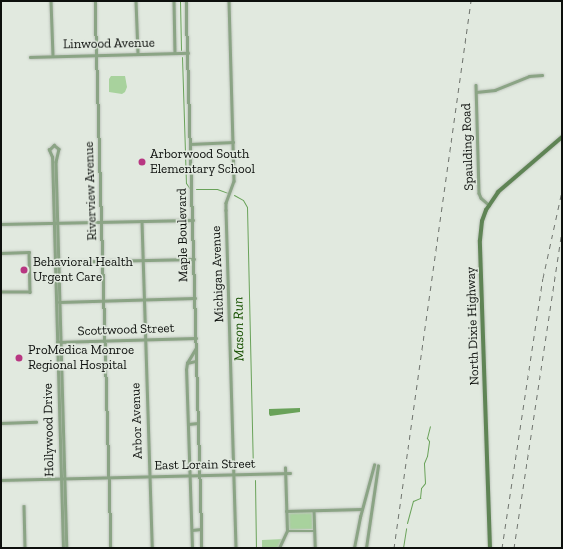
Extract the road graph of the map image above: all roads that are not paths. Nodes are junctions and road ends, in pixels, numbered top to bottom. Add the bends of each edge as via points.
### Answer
1 (51, 1) edge
2 (95, 1) edge
3 (136, 1) edge
4 (174, 1) edge
5 (186, 1) edge
6 (229, 1) edge
7 (138, 53) junction
8 (175, 53) junction
9 (188, 53) junction
10 (97, 54) junction
11 (53, 56) junction
12 (30, 57) dead end
13 (542, 76) dead end
14 (476, 84) dead end
15 (476, 92) junction
16 (562, 137) edge
17 (233, 142) junction
18 (191, 144) junction
19 (489, 205) junction
20 (193, 220) junction
21 (101, 221) junction
22 (142, 221) junction
23 (54, 223) junction
24 (58, 223) junction
25 (1, 224) edge
26 (1, 253) edge
27 (194, 259) junction
28 (103, 261) junction
29 (144, 261) junction
30 (55, 262) junction
31 (59, 262) junction
32 (1, 292) edge
33 (195, 298) junction
34 (144, 300) junction
35 (104, 301) junction
36 (56, 302) junction
37 (60, 302) junction
38 (196, 338) junction
39 (145, 339) junction
40 (105, 341) junction
41 (57, 342) junction
42 (62, 342) junction
43 (196, 348) junction
44 (196, 361) junction
45 (187, 362) junction
46 (36, 422) dead end
47 (1, 423) edge
48 (198, 423) junction
49 (188, 424) junction
50 (374, 465) dead end
51 (378, 466) dead end
52 (285, 468) dead end
53 (373, 470) junction
54 (377, 471) junction
55 (285, 473) junction
56 (290, 473) dead end
57 (234, 474) junction
58 (190, 475) junction
59 (200, 475) junction
60 (149, 476) junction
61 (108, 477) junction
62 (61, 478) junction
63 (65, 478) junction
64 (1, 480) edge
65 (24, 506) dead end
66 (362, 509) junction
67 (286, 511) junction
68 (314, 511) junction
69 (192, 530) junction
70 (201, 530) junction
71 (315, 531) junction
72 (287, 532) junction
73 (25, 548) edge
74 (63, 548) edge
75 (68, 548) edge
76 (111, 548) edge
77 (152, 548) edge
78 (192, 548) edge
79 (202, 548) edge
80 (236, 548) edge
81 (280, 548) edge
82 (315, 548) edge
83 (354, 548) edge
84 (366, 548) edge
85 (490, 548) edge

1 - 11 street
2 - 10 street, Riverview Avenue
3 - 7 street
4 - 8 street
5 - 9 street, Maple Boulevard
6 - 17 street, Michigan Avenue
7 - 8 street, Linwood Avenue
7 - 10 street, Linwood Avenue
8 - 9 street, Linwood Avenue
9 - 18 street, Maple Boulevard
10 - 11 street, Linwood Avenue
10 - 21 street, Riverview Avenue
11 - 12 street, Linwood Avenue
13 - 15 street via 529,76 495,90
14 - 15 street, Spaulding Road
15 - 19 street, Spaulding Road via 480,193 481,198
16 - 19 main road, North Dixie Highway via 503,188
17 - 18 street
17 - 57 street, Michigan Avenue via 234,181 226,210
18 - 20 street, Maple Boulevard
19 - 85 main road, North Dixie Highway via 482,221 480,240
20 - 22 street
20 - 27 street, Maple Boulevard
21 - 22 street
21 - 24 street
21 - 28 street, Riverview Avenue
22 - 29 street, Arbor Avenue
23 - 24 street
23 - 24 street, Hollywood Drive via 52,157 49,150 54,145 59,149 56,162
23 - 25 street
23 - 30 street, Hollywood Drive
24 - 31 street, Hollywood Drive
26 - 32 street via 29,252 30,292
27 - 29 street
27 - 33 street, Maple Boulevard
28 - 29 street
28 - 31 street
28 - 35 street, Riverview Avenue
29 - 34 street, Arbor Avenue
30 - 31 street
30 - 36 street, Hollywood Drive
31 - 37 street, Hollywood Drive
33 - 34 street
33 - 38 street, Maple Boulevard
34 - 35 street
34 - 39 street, Arbor Avenue
35 - 37 street
35 - 40 street, Riverview Avenue
36 - 37 street
36 - 41 street, Hollywood Drive
37 - 42 street, Hollywood Drive
38 - 39 street, Scottwood Street
38 - 43 street, Maple Boulevard
39 - 40 street, Scottwood Street
39 - 60 street, Arbor Avenue
40 - 42 street, Scottwood Street
40 - 61 street, Riverview Avenue
41 - 42 street, Scottwood Street
41 - 62 street, Hollywood Drive
42 - 63 street, Hollywood Drive
43 - 44 street, Maple Boulevard
43 - 45 street
44 - 45 street
44 - 48 street, Maple Boulevard
45 - 49 street
46 - 47 street
48 - 49 street
48 - 59 street, Maple Boulevard
49 - 58 street
50 - 53 street
51 - 54 street
52 - 55 street
53 - 54 street
53 - 66 street
54 - 84 street
55 - 56 street, East Lorain Street
55 - 57 street, East Lorain Street
55 - 67 street
57 - 59 street, East Lorain Street
57 - 80 street, Michigan Avenue
58 - 59 street, East Lorain Street
58 - 60 street, East Lorain Street
58 - 69 street
59 - 70 street, Maple Boulevard
60 - 61 street, East Lorain Street
60 - 77 street, Arbor Avenue
61 - 63 street, East Lorain Street
61 - 76 street, Riverview Avenue
62 - 63 street, East Lorain Street
62 - 64 street, East Lorain Street
62 - 74 street, Hollywood Drive
63 - 75 street, Hollywood Drive
65 - 73 street
66 - 68 street
66 - 83 street
67 - 68 street
67 - 72 street
68 - 71 street
69 - 70 street
69 - 78 street
70 - 79 street, Maple Boulevard
71 - 72 street
71 - 82 street
72 - 81 street

